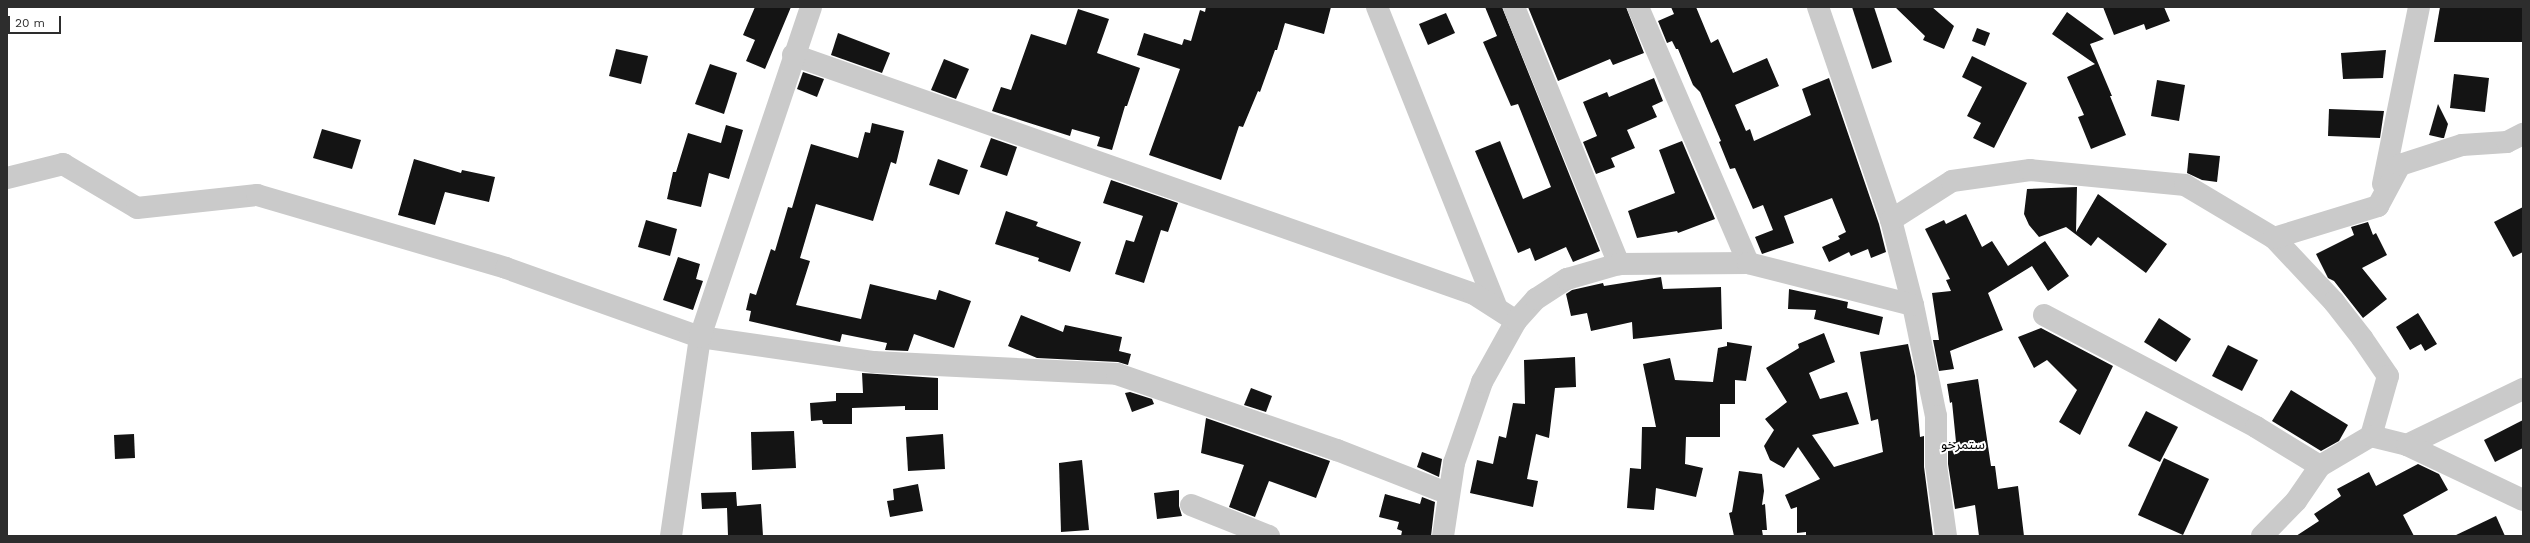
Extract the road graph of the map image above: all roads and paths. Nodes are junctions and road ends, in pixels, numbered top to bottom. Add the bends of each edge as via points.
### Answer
1 (811, 7) edge
2 (1378, 7) edge
3 (1514, 7) edge
4 (1638, 7) edge
5 (1818, 7) edge
6 (2419, 7) edge
7 (793, 55) junction
8 (2523, 134) edge
9 (7, 178) edge
10 (2378, 206) junction
11 (1891, 220) junction
12 (2274, 238) junction
13 (1748, 262) junction
14 (1619, 264) junction
15 (1913, 305) junction
16 (1496, 306) junction
17 (2044, 316) dead end
18 (1516, 321) junction
19 (700, 337) junction
20 (2523, 389) edge
21 (2371, 436) junction
22 (2407, 445) junction
23 (2320, 466) junction
24 (1449, 494) junction
25 (2523, 500) edge
26 (1192, 505) dead end
27 (671, 536) edge
28 (1269, 536) edge
29 (1443, 536) edge
30 (1946, 536) edge
31 (2262, 536) edge

1 - 7 street
2 - 16 street
3 - 14 street
4 - 13 street
5 - 11 street
6 - 10 street
7 - 16 street via 1474,294
7 - 19 street
8 - 10 street via 2507,142 2462,145 2400,165
9 - 19 street via 63,164 137,208 257,195 506,268
10 - 12 street
11 - 12 street via 1952,181 2030,170 2185,185
11 - 15 street
12 - 21 street via 2334,302 2388,376
13 - 14 street
13 - 15 street
14 - 18 street via 1567,279 1536,299
15 - 30 street via 1936,416 1936,465
16 - 18 street
17 - 23 street via 2256,428
18 - 24 street via 1482,382 1454,463
19 - 24 street via 874,362 1117,374 1337,450
19 - 27 street
20 - 22 street
21 - 22 street
21 - 23 street
22 - 25 street
23 - 31 street via 2296,501
24 - 29 street
26 - 28 street

